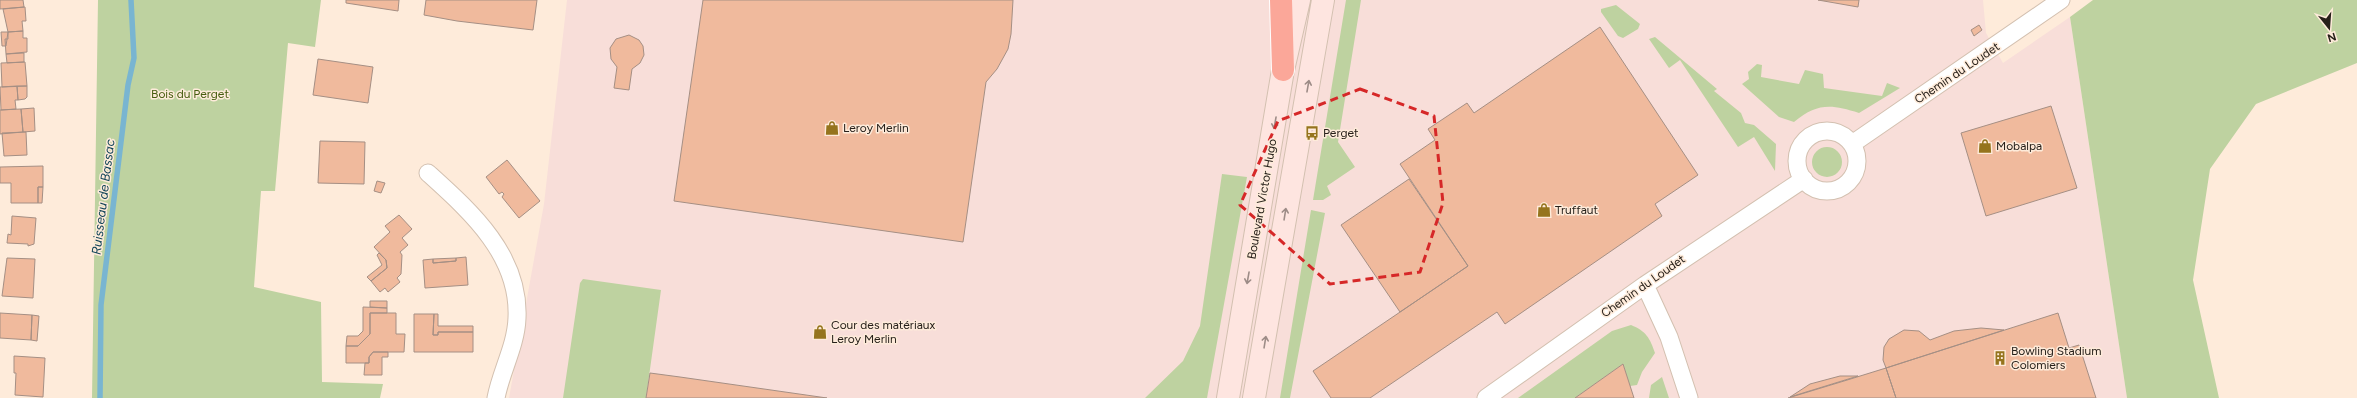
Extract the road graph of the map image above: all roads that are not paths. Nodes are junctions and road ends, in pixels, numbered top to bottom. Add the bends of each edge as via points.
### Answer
1 (1281, 0) edge
2 (1299, 0) edge
3 (1323, 0) edge
4 (2061, 0) edge
5 (1283, 70) junction
6 (1852, 144) junction
7 (428, 173) dead end
8 (1804, 179) junction
9 (1645, 285) junction
10 (1257, 392) edge
11 (496, 398) edge
12 (1228, 398) edge
13 (1486, 398) edge
14 (1689, 398) edge

1 - 5 highway
2 - 5 main road, Boulevard Victor Hugo
10 -> 3 main road
4 - 6 street, Chemin du Loudet
5 -> 12 main road, Boulevard Victor Hugo
6 - 8 street via 1856,152 1856,170 1846,185 1823,191 1809,185
6 - 8 street via 1839,134 1830,132 1818,133 1807,140 1800,150 1797,163
7 - 11 street via 473,215 491,237 516,295 517,319
8 - 9 street, Chemin du Loudet
9 - 13 street, Chemin du Loudet
9 - 14 street via 1669,337

